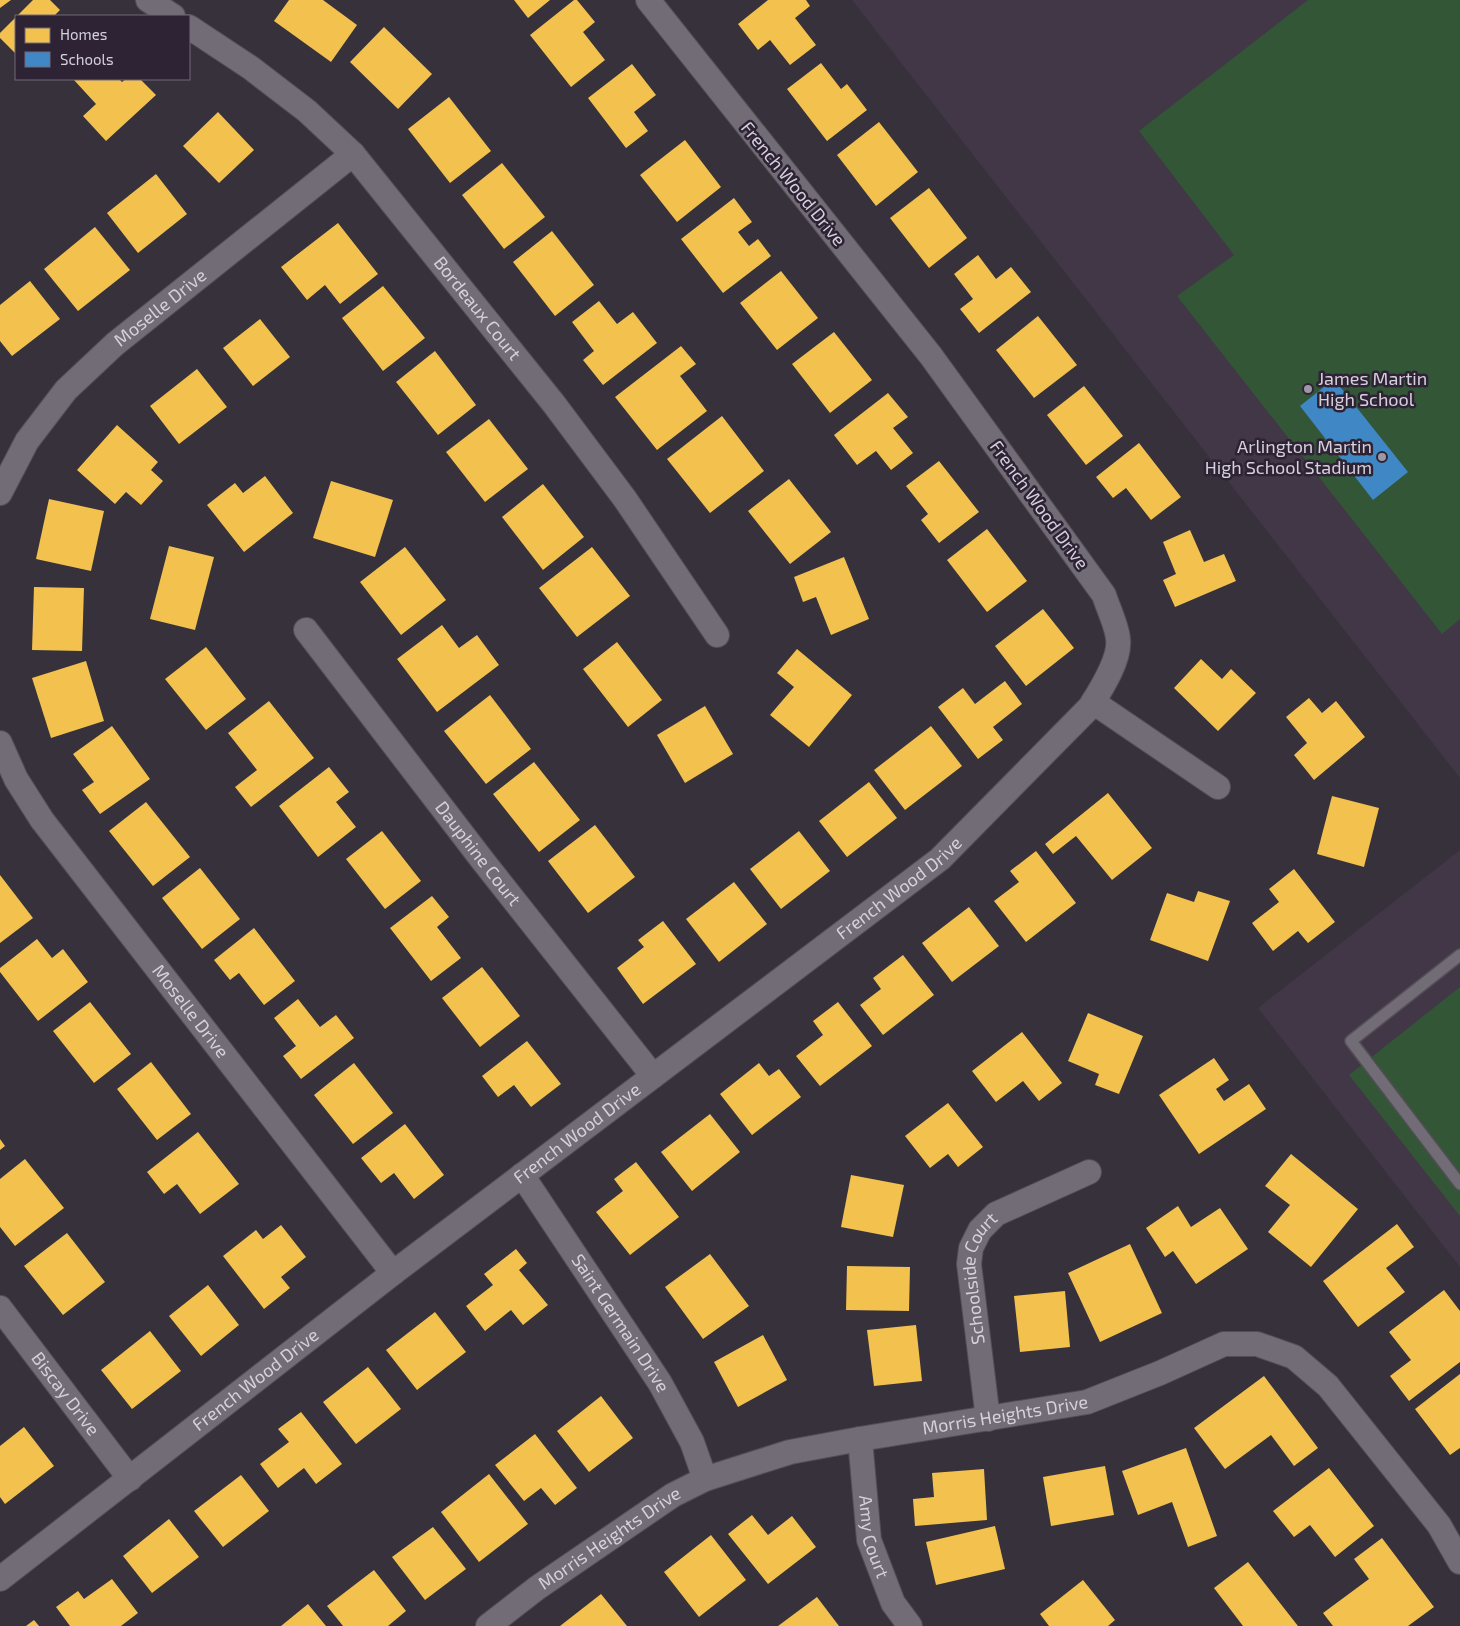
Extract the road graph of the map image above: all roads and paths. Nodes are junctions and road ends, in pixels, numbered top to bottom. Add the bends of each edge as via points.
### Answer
1 (148, 0) edge
2 (648, 0) edge
3 (171, 15) edge
4 (190, 28) edge
5 (353, 154) junction
6 (0, 493) edge
7 (306, 630) dead end
8 (717, 636) dead end
9 (1093, 702) junction
10 (0, 743) edge
11 (1218, 787) dead end
12 (1460, 954) edge
13 (653, 1076) junction
14 (1089, 1172) dead end
15 (522, 1175) junction
16 (1460, 1184) edge
17 (392, 1273) junction
18 (0, 1308) edge
19 (988, 1419) junction
20 (860, 1438) junction
21 (130, 1479) junction
22 (705, 1479) junction
23 (1460, 1562) edge
24 (0, 1579) edge
25 (488, 1626) edge
26 (910, 1626) edge

1 - 3 street
2 - 9 street, French Wood Drive via 931,356 1104,595 1119,640 1106,683
4 - 5 street, Bordeaux Court via 251,68 300,106
5 - 6 street, Moselle Drive via 115,344 66,390 27,441
5 - 8 street, Bordeaux Court via 626,499
7 - 13 street, Dauphine Court
9 - 11 street
9 - 13 street, French Wood Drive via 940,859
10 - 17 street, Moselle Drive via 16,779 42,820
12 - 16 lane via 1351,1042
13 - 15 street, French Wood Drive
14 - 19 street, Schoolside Court via 996,1214 980,1230 971,1248 969,1264
15 - 17 street, French Wood Drive
15 - 22 street, Saint Germain Drive via 660,1383 692,1442
17 - 21 street, French Wood Drive
18 - 21 street, Biscay Drive
19 - 20 street, Morris Heights Drive
19 - 23 street, Morris Heights Drive via 1087,1402 1160,1374 1224,1344 1257,1344 1294,1357 1328,1386 1439,1524
20 - 22 street, Morris Heights Drive via 790,1452
20 - 26 street, Amy Court via 869,1540 893,1603
21 - 24 street, French Wood Drive
22 - 25 street, Morris Heights Drive via 673,1495 537,1588

